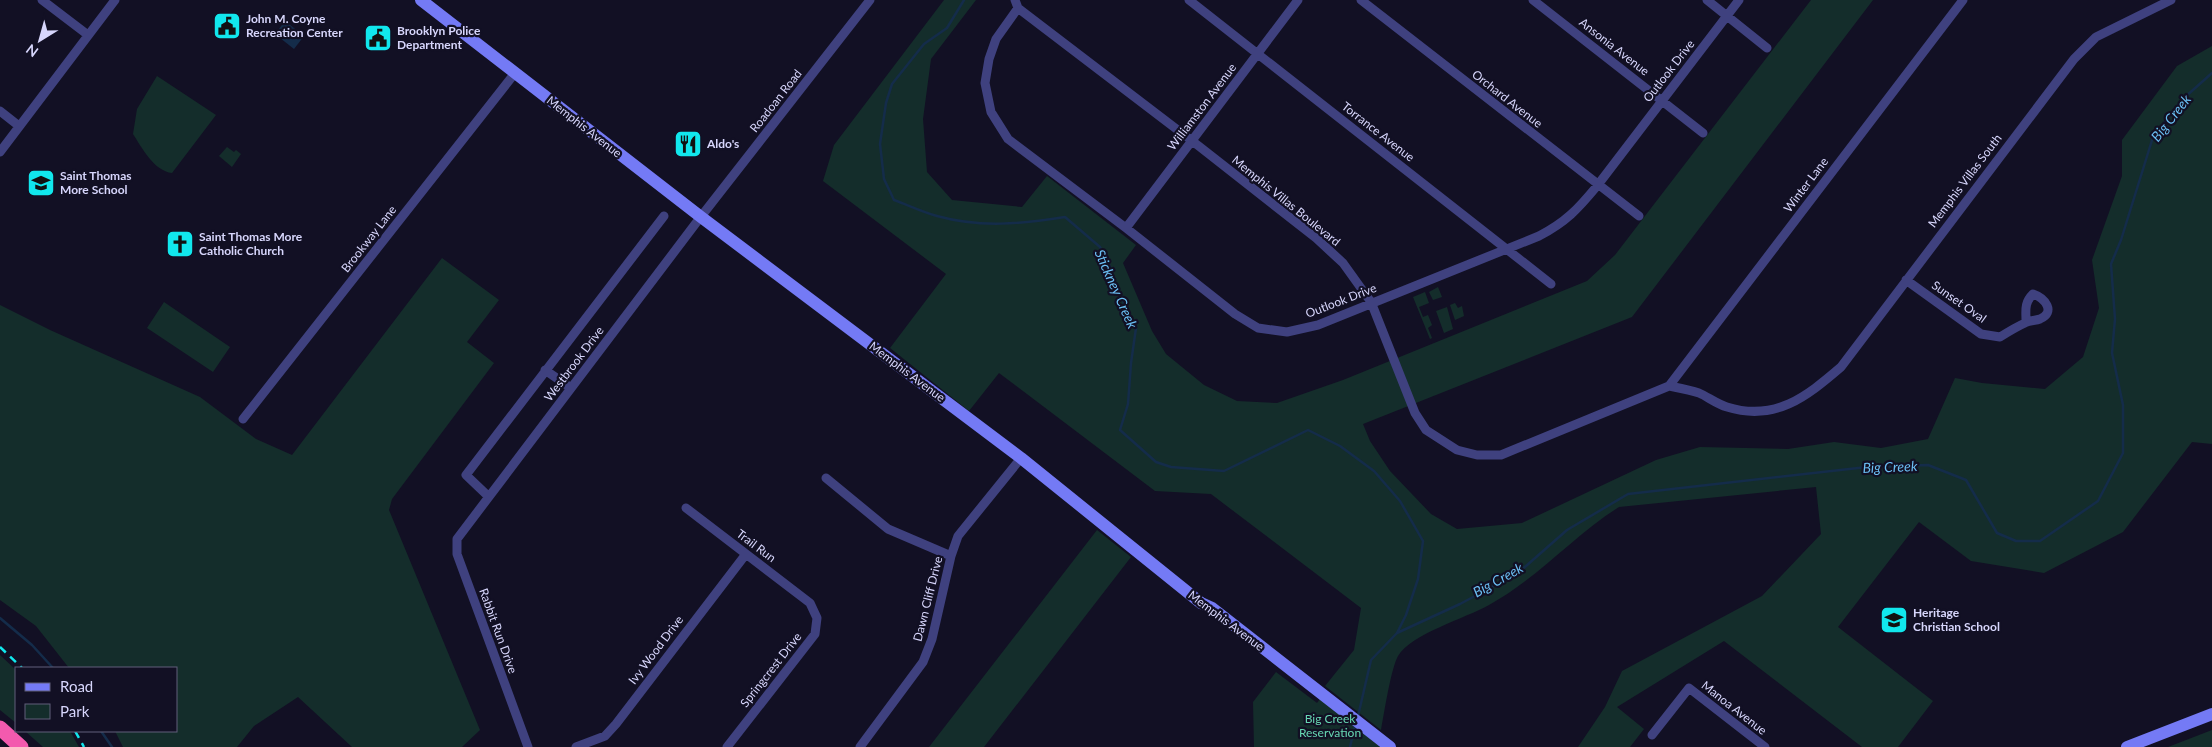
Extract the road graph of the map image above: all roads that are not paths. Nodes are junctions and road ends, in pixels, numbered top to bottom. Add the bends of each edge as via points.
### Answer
1 (42, 0) edge
2 (115, 0) edge
3 (421, 0) edge
4 (870, 0) edge
5 (1189, 0) edge
6 (1298, 0) edge
7 (1361, 0) edge
8 (1533, 0) edge
9 (1707, 0) edge
10 (1740, 0) edge
11 (1963, 0) edge
12 (2171, 0) edge
13 (1016, 4) edge
14 (1728, 16) junction
15 (88, 35) junction
16 (1767, 48) dead end
17 (1258, 54) junction
18 (515, 73) junction
19 (1662, 100) junction
20 (0, 111) edge
21 (20, 126) junction
22 (1703, 133) dead end
23 (1192, 141) junction
24 (0, 152) edge
25 (1597, 186) junction
26 (664, 216) dead end
27 (1639, 216) dead end
28 (701, 217) junction
29 (1126, 228) junction
30 (1508, 248) junction
31 (1906, 280) junction
32 (1551, 284) dead end
33 (1372, 302) junction
34 (2026, 321) dead end
35 (545, 370) junction
36 (1669, 386) junction
37 (571, 388) junction
38 (243, 419) dead end
39 (1021, 458) junction
40 (826, 478) dead end
41 (488, 496) junction
42 (686, 508) dead end
43 (466, 525) joint
44 (746, 554) junction
45 (951, 556) junction
46 (810, 603) joint
47 (2212, 714) edge
48 (0, 728) edge
49 (1652, 735) dead end
50 (21, 747) edge
51 (528, 747) edge
52 (576, 747) edge
53 (727, 747) edge
54 (860, 747) edge
55 (1390, 747) edge
56 (1765, 747) edge
57 (2126, 747) edge

1 - 15 street
2 - 15 street
3 - 18 main road, Memphis Avenue
4 - 28 street, Roadoan Road
5 - 17 street, Torrance Avenue
6 - 17 street, Williamston Avenue
7 - 25 street, Orchard Avenue
8 - 19 street, Ansonia Avenue
9 - 14 street
10 - 14 street, Outlook Drive
11 - 36 street, Winter Lane
12 - 31 street, Memphis Villas South via 2096,37 2074,58
13 - 23 street, Memphis Villas Boulevard
13 - 29 street, Outlook Drive via 996,39 989,59 985,83 991,112 1008,140
14 - 16 street
14 - 19 street, Outlook Drive
15 - 21 street
17 - 23 street, Williamston Avenue
17 - 30 street, Torrance Avenue
18 - 28 main road, Memphis Avenue
18 - 38 street, Brookway Lane
19 - 22 street, Ansonia Avenue
19 - 25 street, Outlook Drive
20 - 21 street
21 - 24 street
23 - 29 street, Williamston Avenue
23 - 33 street, Memphis Villas Boulevard via 1316,238 1343,263
25 - 27 street, Orchard Avenue
25 - 30 street, Outlook Drive via 1560,225
26 - 35 street
28 - 37 street, Westbrook Drive
28 - 39 main road, Memphis Avenue
29 - 33 street, Outlook Drive via 1235,314 1258,328 1287,332 1318,325
30 - 32 street, Torrance Avenue
30 - 33 street, Outlook Drive
31 - 34 street, Sunset Oval via 1982,334 2000,337
31 - 36 street, Memphis Villas South via 1840,367 1798,401 1779,408 1755,411 1727,407 1696,392
33 - 36 street, Memphis Villas Boulevard via 1415,413 1426,430 1457,450 1477,455 1501,455
35 - 37 street
35 - 41 street via 466,475
37 - 41 street, Westbrook Drive
39 - 45 street, Dawn Cliff Drive via 958,536
39 - 55 main road, Memphis Avenue via 1201,603 1212,608
40 - 45 street via 888,529
41 - 43 street, Westbrook Drive
42 - 44 street, Trail Run
43 - 51 street, Rabbit Run Drive via 457,539 457,554
44 - 46 street, Trail Run
44 - 52 street, Ivy Wood Drive via 616,724 605,736
45 - 54 street, Dawn Cliff Drive via 932,639 923,662
46 - 53 street, Springcrest Drive via 817,618 815,634
47 - 57 main road
48 - 50 highway
49 - 56 street, Manoa Avenue via 1689,688

